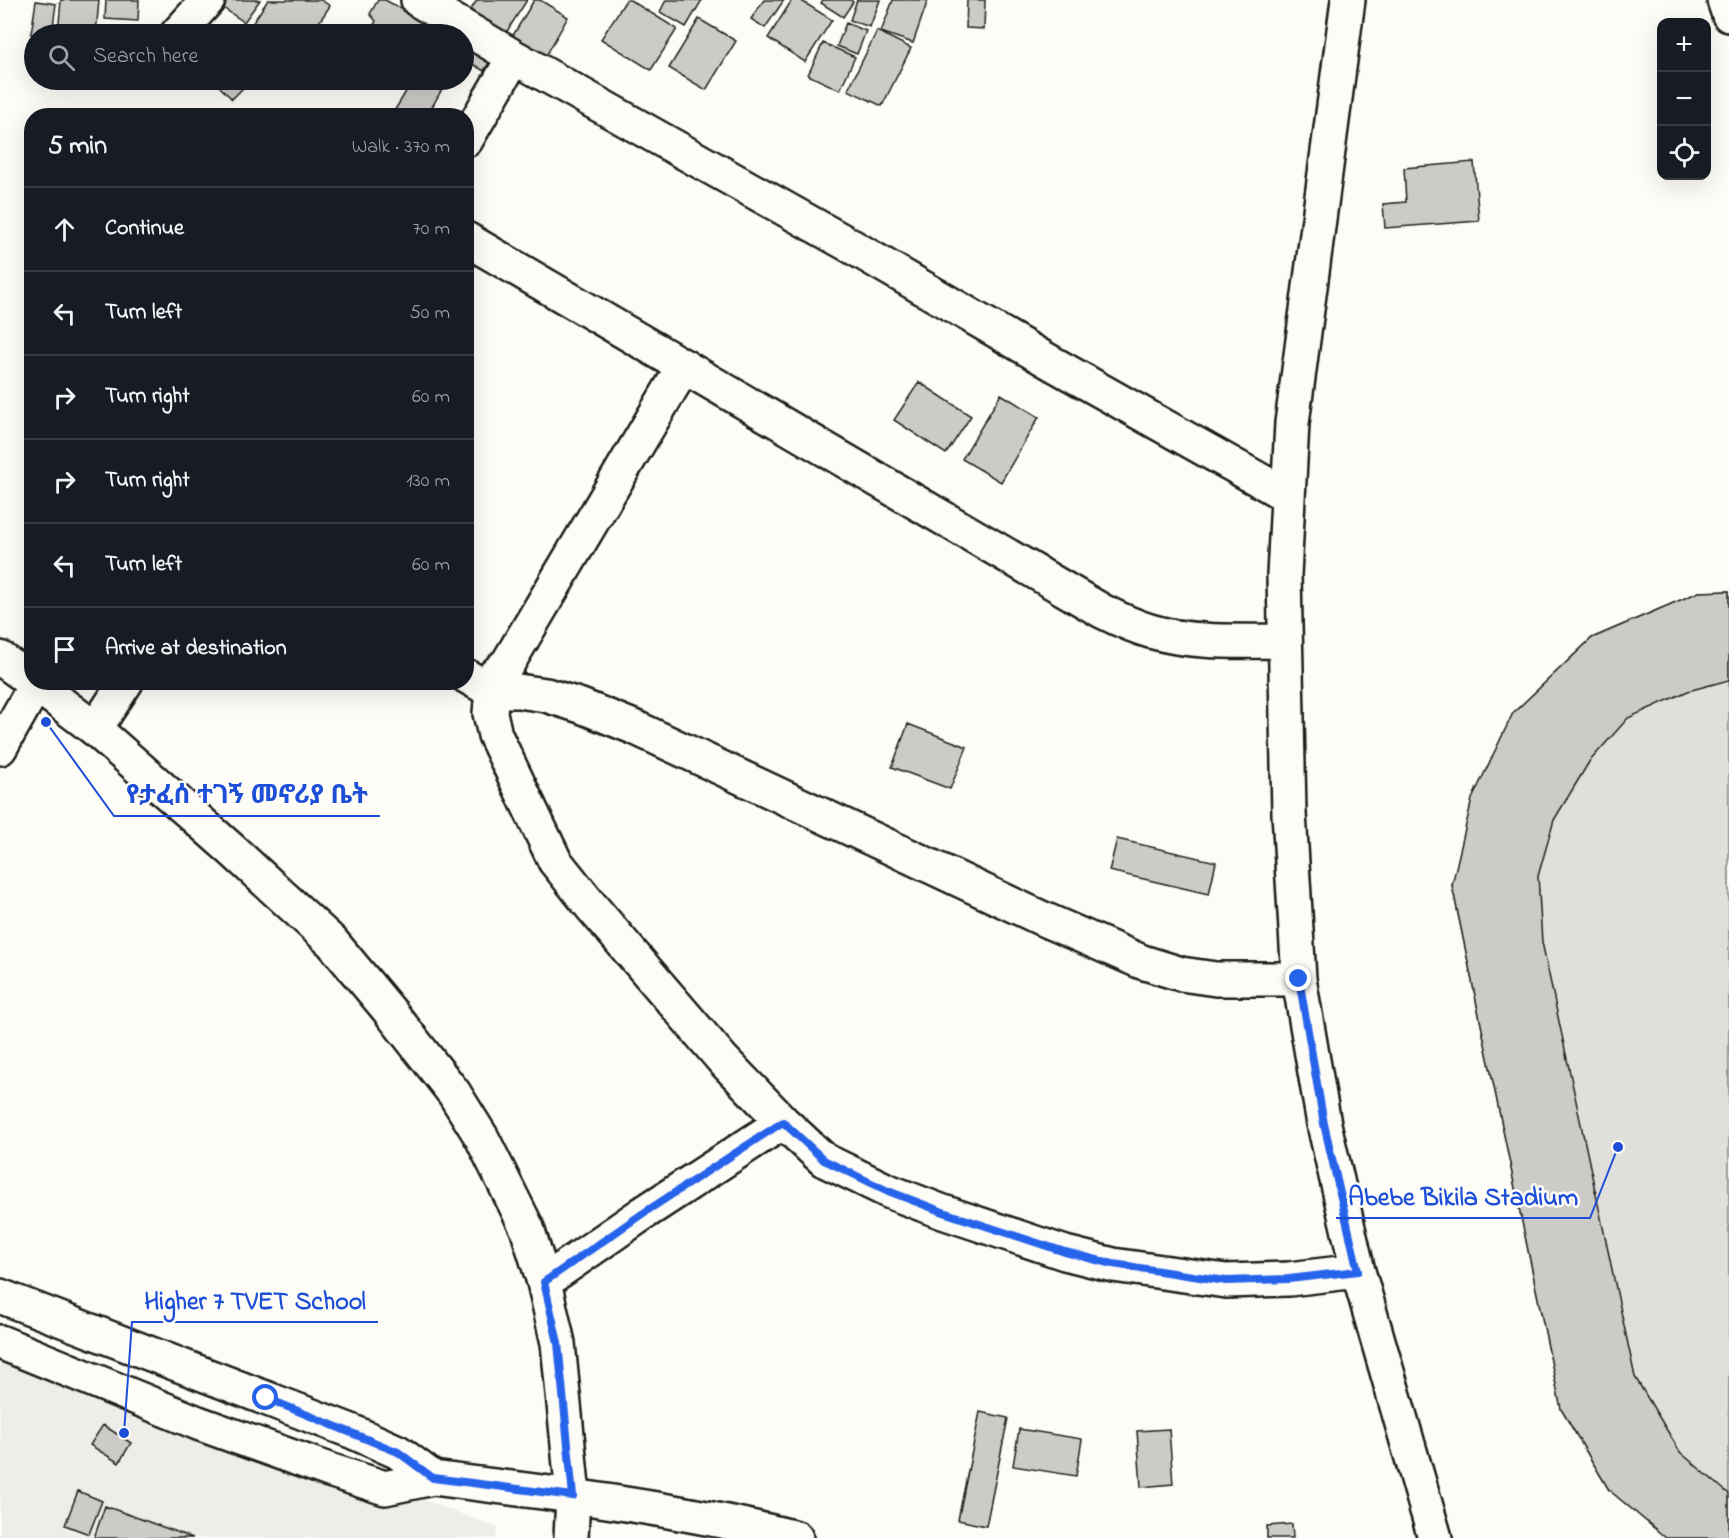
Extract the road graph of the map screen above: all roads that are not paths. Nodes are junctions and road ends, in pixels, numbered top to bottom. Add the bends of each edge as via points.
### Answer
1 (208, 0) edge
2 (418, 0) edge
3 (1348, 0) edge
4 (1724, 0) edge
5 (1729, 15) edge
6 (186, 24) edge
7 (458, 24) edge
8 (474, 33) edge
9 (514, 57) junction
10 (474, 126) edge
11 (474, 244) edge
12 (684, 366) junction
13 (1286, 495) junction
14 (1284, 641) junction
15 (0, 658) edge
16 (24, 676) edge
17 (480, 684) edge
18 (30, 690) edge
19 (43, 690) edge
20 (121, 690) edge
21 (95, 729) junction
22 (0, 748) edge
23 (1299, 979) junction
24 (783, 1122) junction
25 (1358, 1271) junction
26 (544, 1282) junction
27 (0, 1296) edge
28 (0, 1342) edge
29 (433, 1478) junction
30 (573, 1496) junction
31 (571, 1538) edge
32 (796, 1538) edge
33 (1435, 1538) edge

1 - 6 street
2 - 7 street
3 - 13 street
4 - 5 street
8 - 9 street
9 - 10 street
9 - 13 street
11 - 12 street
12 - 14 street via 1126,623 1171,636 1205,640
12 - 17 street via 508,663
13 - 14 street
14 - 23 street via 1288,813
15 - 16 street
17 - 23 street via 546,695 636,728 1142,962 1216,979
17 - 24 street via 495,735 555,861 723,1060
18 - 22 street
19 - 21 street
20 - 21 street
21 - 26 street via 332,942 392,1014 454,1093 482,1138 527,1228
23 - 25 street via 1324,1124
24 - 25 street via 824,1160 888,1191 1065,1252 1113,1264 1226,1281
24 - 26 street
25 - 33 street
26 - 30 street via 558,1343
27 - 29 street via 351,1431 398,1452
28 - 29 street via 198,1423 385,1488
29 - 30 street
30 - 31 street
30 - 32 street via 734,1523

